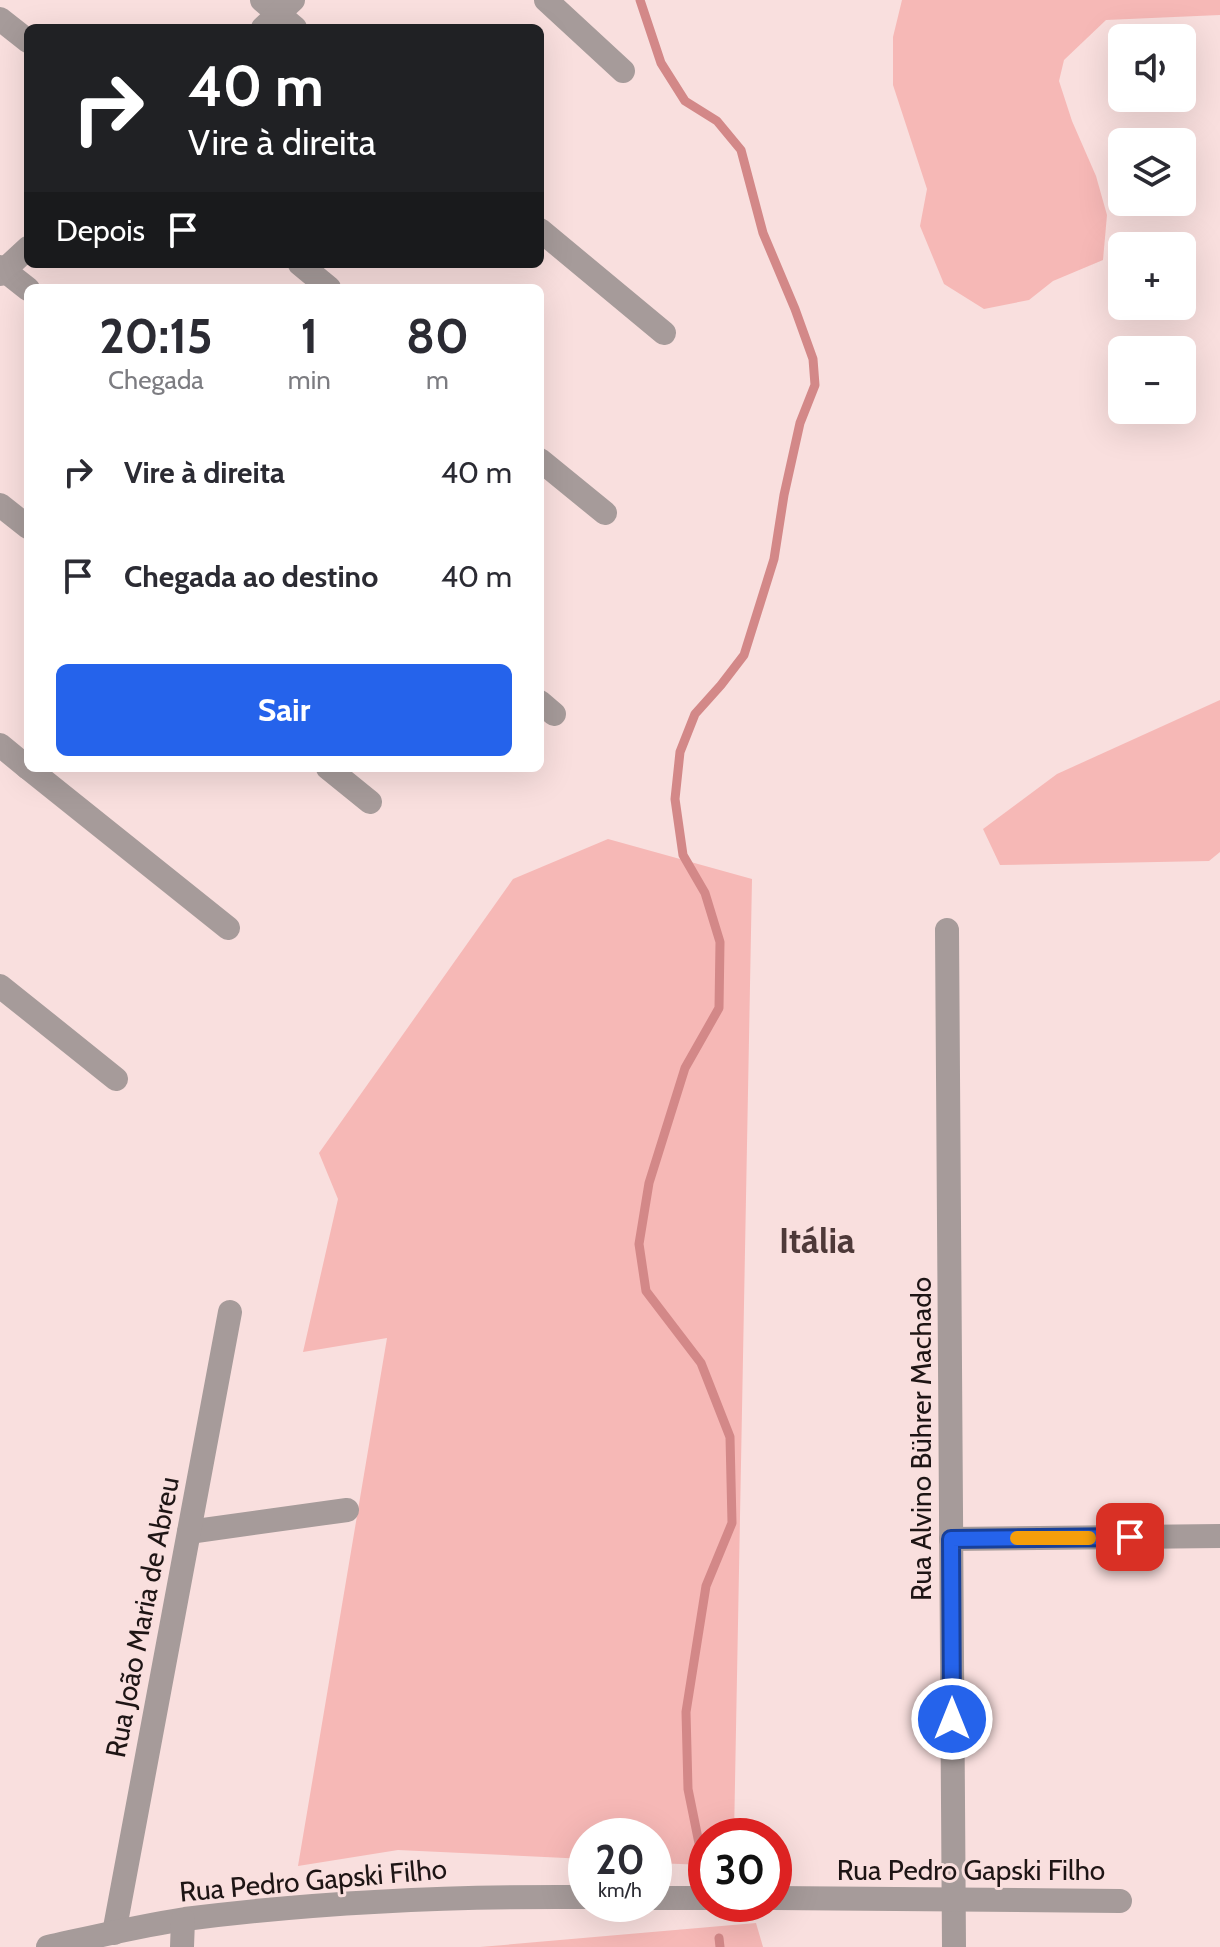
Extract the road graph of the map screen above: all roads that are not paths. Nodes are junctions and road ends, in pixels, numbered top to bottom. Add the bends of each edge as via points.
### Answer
1 (546, 0) edge
2 (0, 19) edge
3 (24, 38) edge
4 (623, 71) dead end
5 (544, 233) edge
6 (24, 251) edge
7 (305, 268) edge
8 (1, 270) edge
9 (324, 284) edge
10 (24, 286) edge
11 (664, 333) dead end
12 (544, 463) edge
13 (0, 505) edge
14 (605, 513) dead end
15 (24, 524) edge
16 (0, 745) edge
17 (24, 765) edge
18 (33, 772) edge
19 (333, 772) edge
20 (370, 802) dead end
21 (228, 928) dead end
22 (947, 930) dead end
23 (0, 986) edge
24 (116, 1079) dead end
25 (230, 1312) dead end
26 (347, 1510) dead end
27 (189, 1532) junction
28 (1220, 1536) edge
29 (951, 1539) junction
30 (568, 1897) edge
31 (792, 1898) edge
32 (953, 1899) junction
33 (1120, 1901) dead end
34 (183, 1920) junction
35 (114, 1933) junction
36 (48, 1947) edge
37 (182, 1947) edge
38 (954, 1947) edge

1 - 4 street
2 - 3 street
5 - 11 street
6 - 8 street
7 - 9 street
8 - 10 street
12 - 14 street
13 - 15 street
16 - 17 street
18 - 21 street
19 - 20 street
22 - 29 street, Rua Alvino Bührer Machado
23 - 24 street
25 - 27 street, Rua João Maria de Abreu
26 - 27 street
27 - 35 street, Rua João Maria de Abreu
28 - 29 street
29 - 32 street, Rua Alvino Bührer Machado
30 - 34 street, Rua Pedro Gapski Filho via 305,1906
31 - 32 street, Rua Pedro Gapski Filho
32 - 33 street, Rua Pedro Gapski Filho
32 - 38 street, Rua Alvino Bührer Machado
34 - 35 street, Rua Pedro Gapski Filho
34 - 37 street
35 - 36 street, Rua Pedro Gapski Filho

